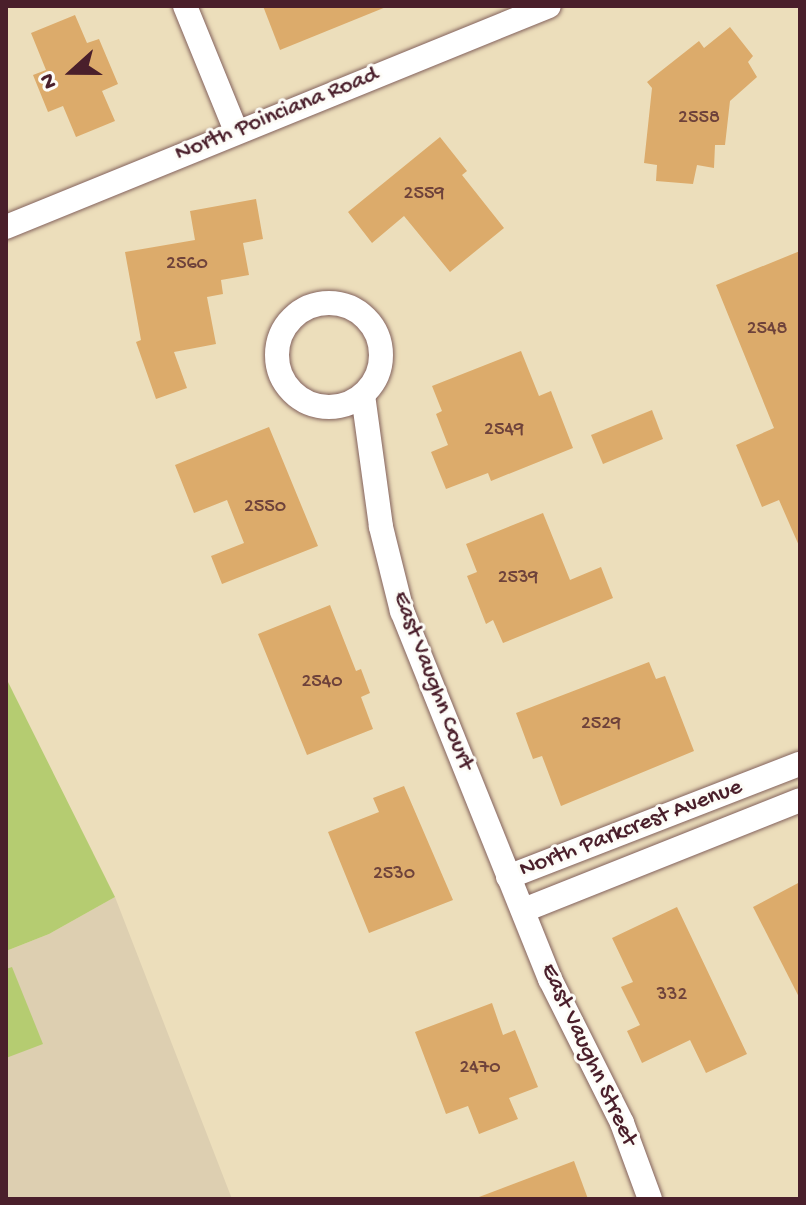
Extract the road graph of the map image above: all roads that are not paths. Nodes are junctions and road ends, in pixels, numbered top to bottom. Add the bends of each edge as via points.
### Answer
1 (185, 6) edge
2 (549, 6) edge
3 (236, 131) junction
4 (6, 227) edge
5 (363, 395) junction
6 (800, 764) edge
7 (755, 782) junction
8 (800, 800) edge
9 (767, 813) junction
10 (508, 877) junction
11 (524, 910) junction
12 (650, 1199) edge

1 - 3 street
2 - 3 street, North Poinciana Road
3 - 4 street, North Poinciana Road
5 - 5 street via 380,367 381,350 368,320 348,307 324,303 293,317 283,331 278,366 297,396 330,407
5 - 10 street, East Vaughn Court via 381,527 402,611
6 - 7 street, North Parkcrest Avenue
7 - 9 street, North Parkcrest Avenue
7 - 10 street, North Parkcrest Avenue
8 - 9 street, North Parkcrest Avenue
9 - 11 street, North Parkcrest Avenue
10 - 11 street, East Vaughn Court
11 - 12 street, East Vaughn Street via 550,979 622,1123

